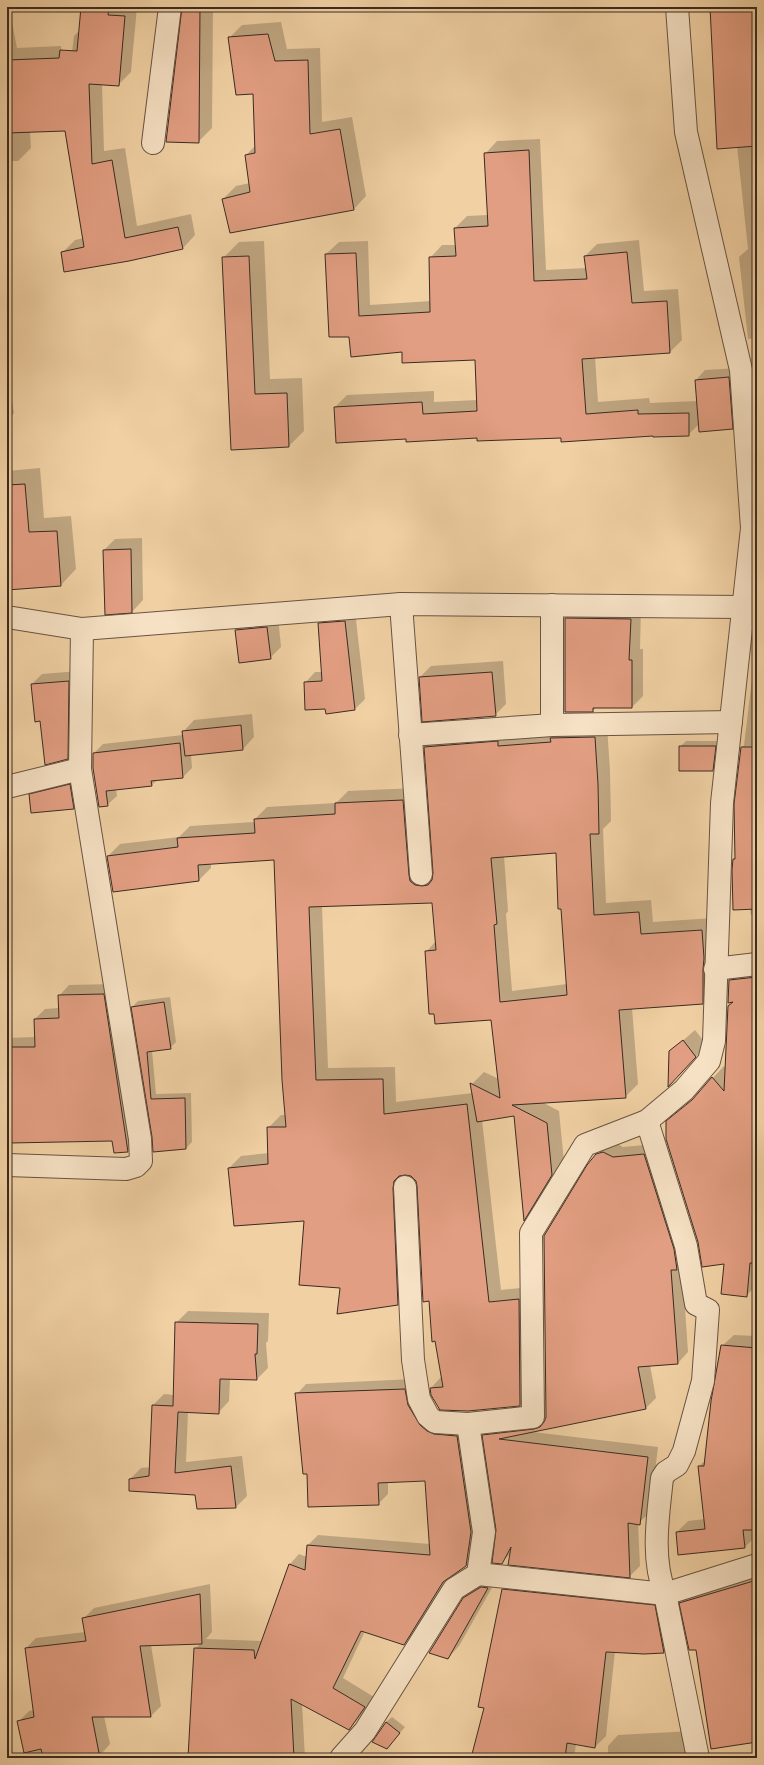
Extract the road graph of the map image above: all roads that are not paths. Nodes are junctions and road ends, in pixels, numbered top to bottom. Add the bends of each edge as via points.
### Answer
1 (170, 7) edge
2 (677, 7) edge
3 (153, 143) dead end
4 (749, 369) edge
5 (401, 604) junction
6 (552, 605) junction
7 (743, 607) junction
8 (7, 618) edge
9 (82, 629) junction
10 (731, 722) junction
11 (552, 725) junction
12 (410, 735) junction
13 (80, 769) junction
14 (7, 787) edge
15 (420, 874) dead end
16 (757, 964) edge
17 (715, 969) junction
18 (647, 1121) junction
19 (7, 1166) edge
20 (406, 1187) dead end
21 (468, 1424) junction
22 (757, 1566) edge
23 (478, 1574) junction
24 (665, 1594) junction
25 (341, 1758) edge
26 (698, 1758) edge

1 - 3 street
2 - 4 street via 686,132
4 - 7 street via 752,528
5 - 6 street
5 - 9 street
5 - 12 street
6 - 7 street
6 - 11 street
7 - 10 street
8 - 9 street
9 - 13 street
10 - 11 street
10 - 17 street via 722,803
11 - 12 street
12 - 15 street
13 - 14 street
13 - 19 street via 140,1139 141,1161 136,1166 126,1169
16 - 17 street
17 - 18 street via 714,1041 709,1061 684,1090
18 - 21 street via 585,1145 531,1233 533,1418
18 - 24 street via 686,1246 696,1304 708,1310 703,1380 684,1451 676,1466 662,1478 656,1534 660,1580
20 - 21 street via 413,1360 419,1399 428,1416 435,1422
21 - 23 street via 484,1532
22 - 24 street
23 - 24 street
23 - 25 street via 454,1589 365,1731
24 - 26 street

